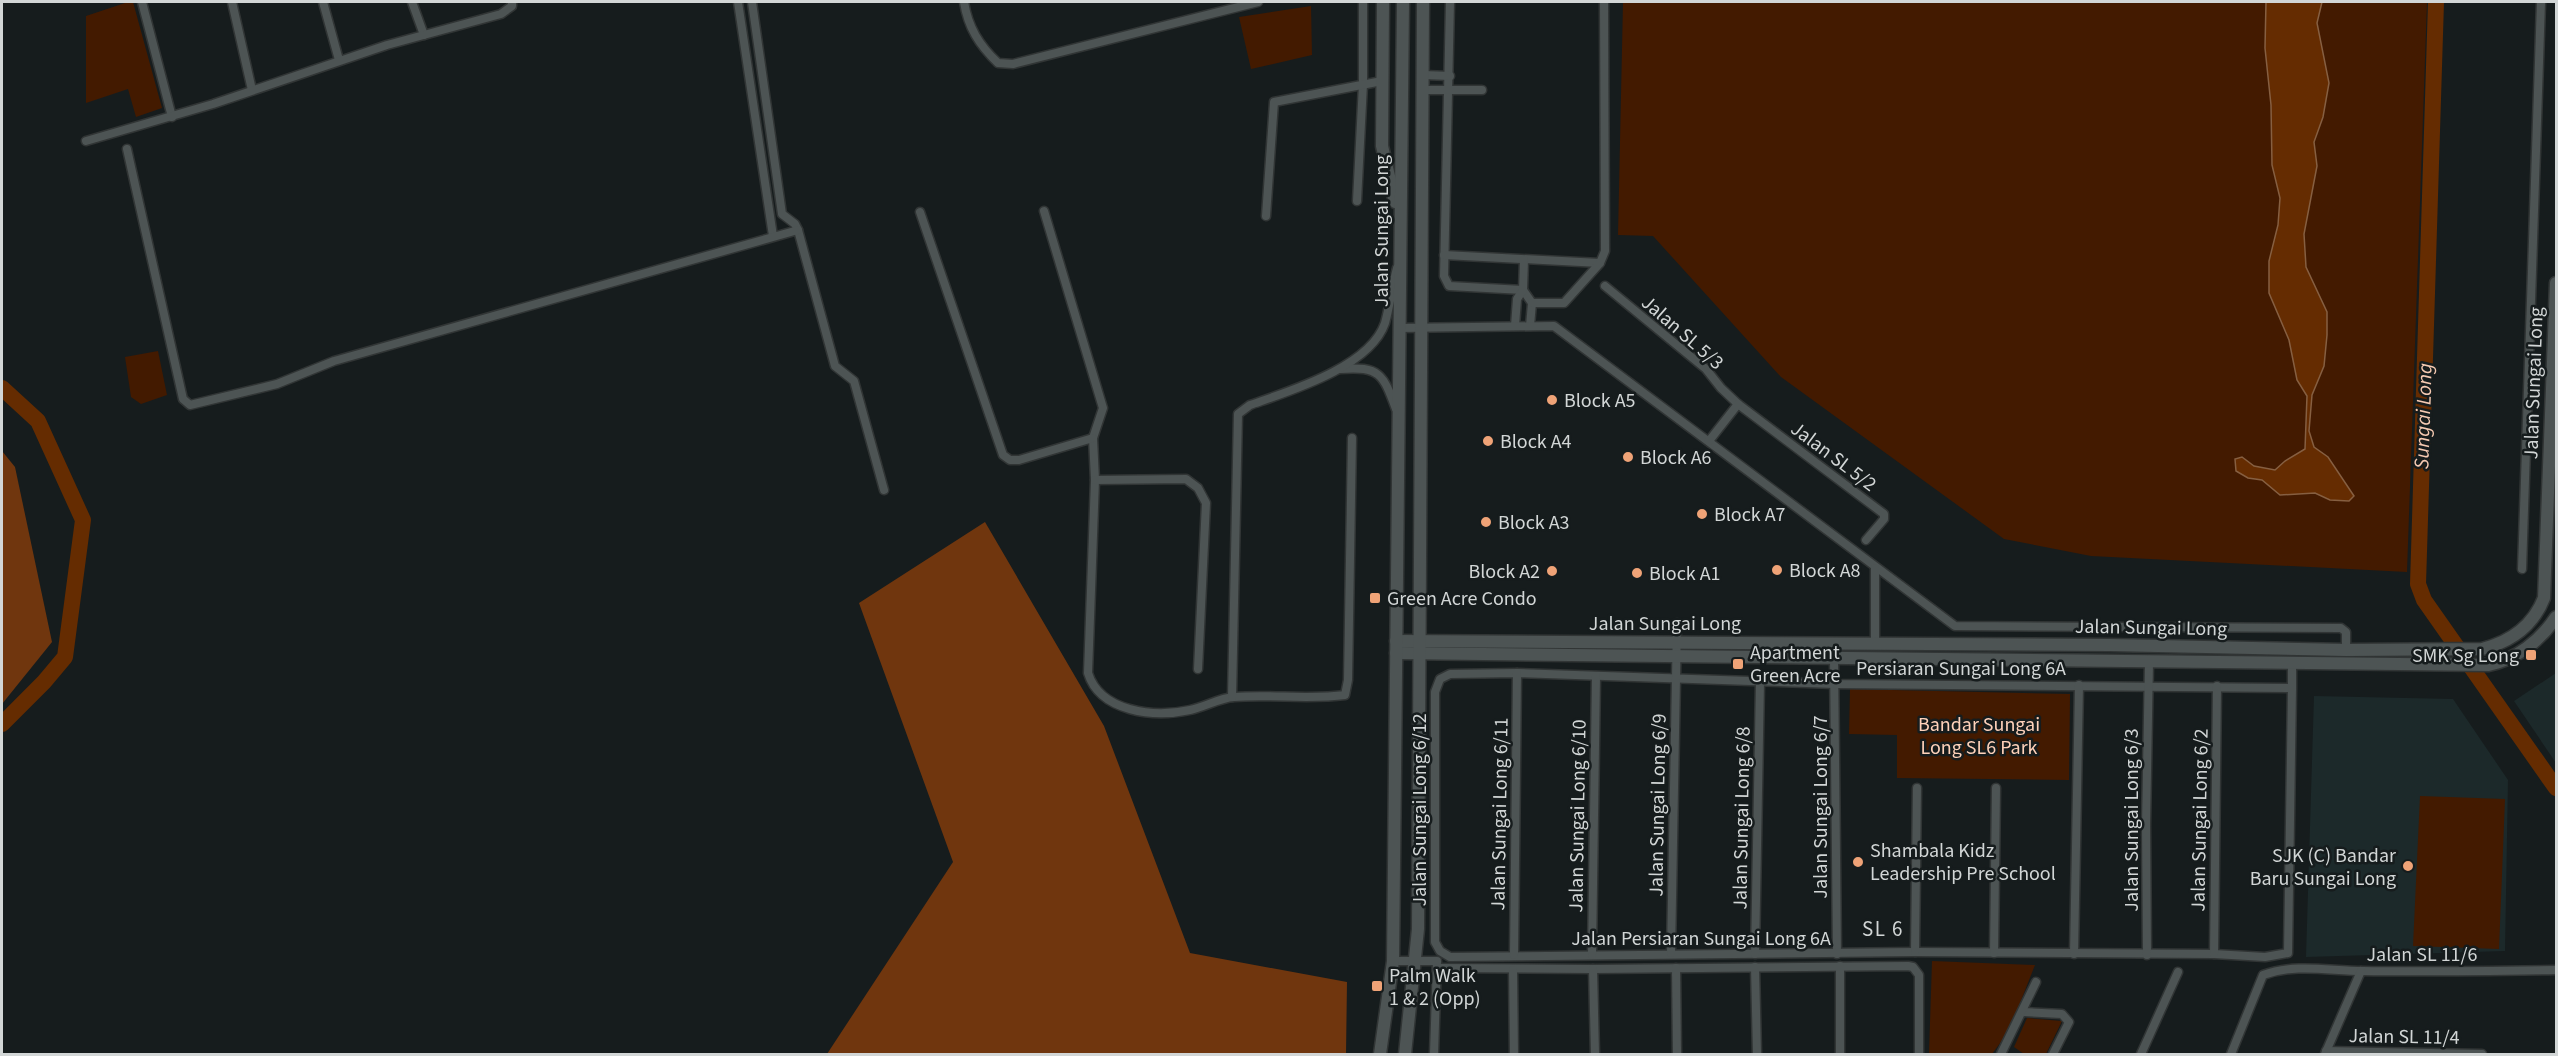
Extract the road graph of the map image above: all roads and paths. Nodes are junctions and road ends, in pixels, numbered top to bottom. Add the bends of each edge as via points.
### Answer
1 (142, 2) edge
2 (232, 2) edge
3 (322, 2) edge
4 (412, 2) edge
5 (512, 2) edge
6 (738, 2) edge
7 (752, 2) edge
8 (964, 2) edge
9 (1258, 2) edge
10 (1363, 2) edge
11 (1383, 2) edge
12 (1403, 2) edge
13 (1423, 2) edge
14 (1450, 2) edge
15 (1604, 2) edge
16 (2541, 2) edge
17 (424, 35) junction
18 (339, 60) junction
19 (1424, 75) junction
20 (1450, 76) junction
21 (1382, 81) junction
22 (1363, 84) junction
23 (252, 90) junction
24 (1423, 90) junction
25 (1450, 90) junction
26 (1482, 90) dead end
27 (172, 117) junction
28 (86, 141) dead end
29 (127, 150) dead end
30 (1357, 201) dead end
31 (1044, 211) dead end
32 (920, 212) dead end
33 (1266, 216) dead end
34 (1400, 221) junction
35 (798, 230) junction
36 (773, 236) junction
37 (1444, 255) junction
38 (1400, 259) junction
39 (1524, 260) junction
40 (1600, 263) junction
41 (2556, 283) edge
42 (1605, 286) dead end
43 (1523, 290) junction
44 (1532, 303) junction
45 (1515, 326) junction
46 (1530, 326) junction
47 (1399, 328) junction
48 (1421, 328) junction
49 (1338, 370) junction
50 (1738, 404) junction
51 (1398, 415) junction
52 (1094, 438) junction
53 (1352, 438) dead end
54 (1709, 441) junction
55 (1095, 480) junction
56 (884, 490) dead end
57 (1866, 540) dead end
58 (1875, 568) junction
59 (2522, 569) dead end
60 (2544, 598) junction
61 (2556, 611) edge
62 (2556, 617) edge
63 (1677, 623) dead end
64 (2550, 634) edge
65 (1420, 640) junction
66 (1678, 642) junction
67 (1875, 644) junction
68 (1396, 647) junction
69 (2346, 650) junction
70 (1420, 654) junction
71 (1679, 658) junction
72 (1834, 659) junction
73 (2149, 662) junction
74 (2292, 663) junction
75 (1198, 669) dead end
76 (1517, 673) junction
77 (1450, 674) joint
78 (1596, 676) junction
79 (1676, 678) junction
80 (1760, 682) junction
81 (1835, 684) junction
82 (2079, 685) junction
83 (2149, 685) junction
84 (2217, 686) junction
85 (2292, 688) junction
86 (1232, 697) junction
87 (1418, 726) junction
88 (1395, 727) junction
89 (1917, 788) dead end
90 (1996, 788) dead end
91 (1440, 951) joint
92 (1915, 952) junction
93 (1671, 953) junction
94 (1994, 953) junction
95 (1755, 954) junction
96 (1837, 954) junction
97 (2074, 954) junction
98 (2214, 954) junction
99 (1514, 955) junction
100 (1592, 955) junction
101 (2147, 955) junction
102 (1393, 961) junction
103 (1416, 962) junction
104 (1840, 966) junction
105 (1755, 967) junction
106 (1437, 968) junction
107 (1676, 968) junction
108 (1593, 969) junction
109 (1513, 970) junction
110 (2556, 970) edge
111 (2178, 972) dead end
112 (2361, 972) junction
113 (2036, 982) dead end
114 (2024, 1012) junction
115 (2325, 1053) edge
116 (1380, 1054) edge
117 (1405, 1054) edge
118 (1434, 1054) edge
119 (1514, 1054) edge
120 (1595, 1054) edge
121 (1677, 1054) edge
122 (1757, 1054) edge
123 (1840, 1054) edge
124 (1919, 1054) edge
125 (2004, 1054) edge
126 (2053, 1054) edge
127 (2141, 1054) edge
128 (2231, 1054) edge
129 (2471, 1054) edge
130 (2482, 1054) edge

1 - 27 street
2 - 23 street
3 - 18 street
4 - 17 street
5 - 17 street via 501,14
6 - 36 street
7 - 35 street via 782,214
8 - 9 street via 967,23 983,49 998,63 1013,64
10 - 22 street
11 - 21 street
12 - 34 street, Jalan Sungai Long
13 - 19 street, Jalan Sungai Long
14 - 20 street
15 - 40 street via 1605,251
16 - 59 street
17 - 18 street
18 - 23 street
19 - 20 street
19 - 24 street, Jalan Sungai Long
20 - 25 street
21 - 22 street
21 - 34 street via 1382,146
22 - 30 street
22 - 33 street via 1274,102
23 - 27 street
24 - 25 street
24 - 48 street, Jalan Sungai Long
25 - 26 street
25 - 37 street
27 - 28 street
29 - 36 street via 183,399 190,405 277,384 319,365
31 - 52 street via 1103,408
32 - 52 street via 1003,455 1019,460
34 - 38 street, Jalan Sungai Long
35 - 36 street
35 - 56 street via 836,366 854,381
37 - 39 street
37 - 43 street via 1444,276 1449,286
38 - 47 street, Jalan Sungai Long
38 - 49 street via 1385,324 1372,344
39 - 40 street
39 - 43 street
40 - 44 street via 1564,303
41 - 60 street, Jalan Sungai Long
42 - 50 street, Jalan SL 5/3 via 1706,369
43 - 44 street
43 - 45 street via 1517,299
44 - 46 street
45 - 46 street
45 - 48 street
46 - 54 street via 1554,326
47 - 48 street
47 - 51 street, Jalan Sungai Long
48 - 65 street, Jalan Sungai Long
49 - 51 street via 1360,368 1384,378
49 - 86 street via 1250,405 1238,414
50 - 54 street
50 - 57 street, Jalan SL 5/2 via 1884,514
51 - 68 street, Jalan Sungai Long
52 - 55 street
53 - 86 street via 1345,695
54 - 58 street
55 - 75 street via 1186,479 1198,488 1206,503
55 - 86 street via 1088,673 1093,687 1121,706 1166,714
58 - 67 street
58 - 69 street via 1955,626 2341,628 2346,632
60 - 61 street
60 - 69 street, Jalan Sungai Long via 2524,628 2498,645 2482,649
62 - 64 street, Jalan Sungai Long
63 - 66 street, Jalan Sungai Long 6/9
64 - 74 street, Jalan Sungai Long via 2510,658 2488,665
65 - 66 street, Jalan Sungai Long
65 - 68 street, Jalan Sungai Long
65 - 70 street, Jalan Sungai Long
66 - 67 street, Jalan Sungai Long
66 - 71 street, Jalan Sungai Long 6/9
67 - 69 street, Jalan Sungai Long
68 - 70 street, Jalan Sungai Long
68 - 88 street, Jalan Sungai Long
70 - 71 street, Jalan Sungai Long
70 - 87 street, Jalan Sungai Long
71 - 72 street, Jalan Sungai Long
71 - 79 street, Jalan Sungai Long 6/9
72 - 73 street, Jalan Sungai Long
72 - 81 street, Jalan Sungai Long 6/7
73 - 74 street, Jalan Sungai Long
73 - 83 street, Jalan Sungai Long 6/3
74 - 85 street
76 - 77 street, Persiaran Sungai Long 6A
76 - 78 street, Persiaran Sungai Long 6A
76 - 99 street, Jalan Sungai Long 6/11
77 - 91 street, Jalan Sungai Long 6/12 via 1440,679 1436,692 1435,942
78 - 79 street, Persiaran Sungai Long 6A
78 - 100 street, Jalan Sungai Long 6/10
79 - 80 street, Persiaran Sungai Long 6A
79 - 93 street, Jalan Sungai Long 6/9
80 - 81 street, Persiaran Sungai Long 6A
80 - 95 street, Jalan Sungai Long 6/8
81 - 82 street, Persiaran Sungai Long 6A
81 - 96 street, Jalan Sungai Long 6/7
82 - 83 street, Persiaran Sungai Long 6A
82 - 97 street
83 - 84 street, Persiaran Sungai Long 6A
83 - 101 street, Jalan Sungai Long 6/3
84 - 85 street, Persiaran Sungai Long 6A
84 - 98 street, Jalan Sungai Long 6/2
85 - 98 street, Jalan Persiaran Sungai Long 6A via 2288,953 2265,957
87 - 88 street
87 - 103 street, Jalan Sungai Long
88 - 102 street, Jalan Sungai Long
89 - 92 street
90 - 94 street
91 - 99 street, Jalan Persiaran Sungai Long 6A via 1450,957
92 - 94 street, Jalan Persiaran Sungai Long 6A
92 - 96 street, Jalan Persiaran Sungai Long 6A
93 - 95 street, Jalan Persiaran Sungai Long 6A
93 - 100 street, Jalan Persiaran Sungai Long 6A
94 - 97 street, Jalan Persiaran Sungai Long 6A
95 - 96 street, Jalan Persiaran Sungai Long 6A
97 - 101 street, Jalan Persiaran Sungai Long 6A
98 - 101 street, Jalan Persiaran Sungai Long 6A
99 - 100 street, Jalan Persiaran Sungai Long 6A
102 - 103 street
102 - 116 street, Jalan Sungai Long
103 - 106 street via 1437,961
103 - 117 street, Jalan Sungai Long
104 - 105 street
104 - 123 street
104 - 124 street via 1908,966 1916,970
105 - 107 street
105 - 122 street
106 - 109 street
106 - 118 street
107 - 108 street
107 - 121 street
108 - 109 street
108 - 120 street
109 - 119 street
110 - 112 street, Jalan SL 11/6
111 - 127 street
112 - 115 street
112 - 128 street, Jalan SL 11/6 via 2288,968 2263,975
113 - 114 street
114 - 125 street
114 - 126 street via 2066,1017 2069,1022
115 - 129 street, Jalan SL 11/4
129 - 130 street, Jalan SL 11/4

